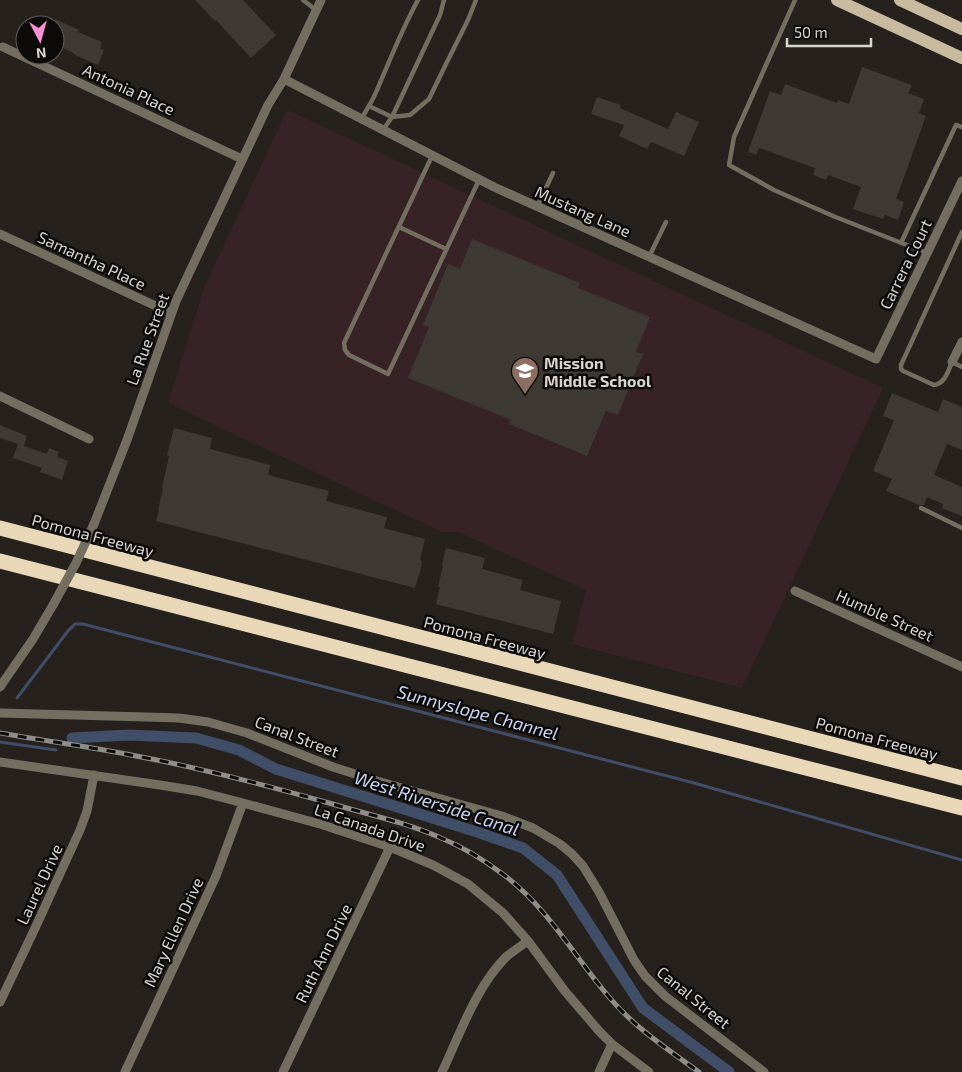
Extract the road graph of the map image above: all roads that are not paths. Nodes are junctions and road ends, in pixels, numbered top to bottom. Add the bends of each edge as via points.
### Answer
1 (303, 0) edge
2 (320, 0) edge
3 (418, 0) edge
4 (444, 0) edge
5 (476, 0) edge
6 (795, 0) edge
7 (837, 0) edge
8 (900, 0) edge
9 (316, 10) junction
10 (962, 29) edge
11 (3, 48) dead end
12 (962, 58) edge
13 (284, 80) junction
14 (369, 106) junction
15 (392, 117) junction
16 (362, 119) junction
17 (962, 127) edge
18 (383, 130) junction
19 (432, 156) junction
20 (242, 159) junction
21 (553, 173) dead end
22 (479, 180) junction
23 (962, 181) edge
24 (537, 207) junction
25 (666, 222) dead end
26 (399, 227) junction
27 (962, 232) edge
28 (0, 234) edge
29 (901, 243) junction
30 (446, 249) junction
31 (927, 253) junction
32 (648, 257) junction
33 (171, 313) junction
34 (962, 342) edge
35 (876, 359) joint
36 (952, 362) junction
37 (962, 367) edge
38 (0, 396) edge
39 (89, 439) dead end
40 (921, 508) dead end
41 (0, 528) edge
42 (962, 528) edge
43 (0, 561) edge
44 (796, 591) dead end
45 (962, 667) edge
46 (0, 687) edge
47 (0, 714) edge
48 (0, 762) edge
49 (94, 776) junction
50 (962, 778) edge
51 (243, 802) junction
52 (962, 808) edge
53 (390, 847) junction
54 (528, 941) junction
55 (0, 1002) edge
56 (612, 1044) junction
57 (125, 1072) edge
58 (283, 1072) edge
59 (442, 1072) edge
60 (599, 1072) edge
61 (649, 1072) edge
62 (764, 1072) edge

1 - 9 lane
2 - 9 street, La Rue Street
3 - 14 lane
4 - 15 lane
5 - 15 lane via 429,99 410,115
6 - 29 lane via 734,137 728,165 774,190
7 - 12 main road
8 - 10 main road
9 - 13 street, La Rue Street
11 - 20 street, Antonia Place
13 - 16 street, Mustang Lane
13 - 20 street, La Rue Street
14 - 15 lane
14 - 16 lane
15 - 18 lane
16 - 18 street, Mustang Lane
17 - 29 lane via 956,125
18 - 19 street, Mustang Lane
19 - 22 street, Mustang Lane
19 - 26 lane
20 - 33 street, La Rue Street
21 - 24 lane
22 - 24 street, Mustang Lane
22 - 30 lane
23 - 31 street, Carrera Court
24 - 32 street, Mustang Lane
25 - 32 lane
26 - 30 lane
26 - 30 lane via 344,343 348,355 388,374
27 - 36 lane via 901,365 903,371 939,385
28 - 33 street, Samantha Place
29 - 31 lane
31 - 35 street, Carrera Court
32 - 35 street, Mustang Lane
33 - 46 street, La Rue Street, bridge via 94,524 53,606
34 - 36 street
36 - 37 lane
38 - 39 street
40 - 42 lane
41 - 50 highway, Pomona Freeway
43 - 52 highway
44 - 45 street, Humble Street
47 - 62 street, Canal Street via 146,716 208,722 247,733 333,767 533,828 560,844 583,866 645,976 665,996
48 - 49 street, La Canada Drive
49 - 51 street, La Canada Drive via 160,784
49 - 55 street, Laurel Drive via 80,830
51 - 53 street, La Canada Drive
51 - 57 street, Mary Ellen Drive via 216,876
53 - 54 street, La Canada Drive via 468,884 503,913
53 - 58 street, Ruth Ann Drive
54 - 56 street, La Canada Drive via 564,990
54 - 59 street via 507,957 488,979
56 - 60 street
56 - 61 street, La Canada Drive

